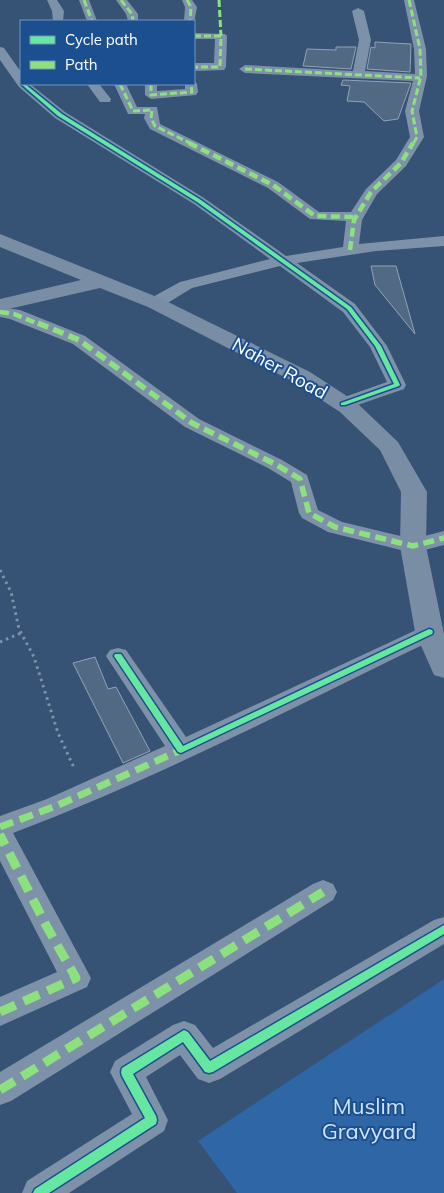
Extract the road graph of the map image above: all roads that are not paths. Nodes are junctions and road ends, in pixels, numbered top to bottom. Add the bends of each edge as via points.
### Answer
1 (52, 0) edge
2 (84, 0) edge
3 (121, 0) edge
4 (187, 0) edge
5 (349, 0) edge
6 (406, 0) edge
7 (58, 20) edge
8 (92, 20) edge
9 (133, 20) edge
10 (190, 20) edge
11 (195, 36) edge
12 (0, 51) edge
13 (195, 67) edge
14 (245, 69) dead end
15 (358, 75) junction
16 (420, 78) junction
17 (20, 79) edge
18 (25, 85) edge
19 (94, 85) edge
20 (120, 85) edge
21 (151, 85) edge
22 (191, 85) edge
23 (105, 99) dead end
24 (355, 217) junction
25 (0, 240) edge
26 (444, 241) edge
27 (350, 250) junction
28 (282, 261) junction
29 (102, 281) junction
30 (155, 302) junction
31 (0, 305) edge
32 (0, 312) edge
33 (343, 404) junction
34 (444, 538) edge
35 (413, 546) junction
36 (429, 632) junction
37 (118, 656) dead end
38 (444, 668) edge
39 (181, 750) junction
40 (0, 827) edge
41 (0, 834) edge
42 (322, 892) dead end
43 (444, 929) edge
44 (0, 1012) edge
45 (0, 1090) edge
46 (39, 1193) edge

1 - 7 street via 58,11
2 - 8 street
3 - 9 street
4 - 10 street via 191,7
5 - 15 street via 359,13 365,40
6 - 16 street via 420,49
11 - 13 street via 221,36 220,68
12 - 17 street
14 - 15 street
15 - 16 street
16 - 24 street via 412,111 417,137 401,163 371,192
18 - 28 street via 60,115 199,200
19 - 23 street
20 - 24 street via 133,111 152,110 155,126 273,185 315,216
21 - 22 street via 152,95 192,92
24 - 27 street
25 - 29 main road, Naher Road
26 - 27 street
27 - 28 street
28 - 30 street via 186,285
28 - 33 street via 349,308 378,346 397,385
29 - 30 main road, Naher Road
29 - 31 main road
30 - 33 main road, Naher Road via 302,377
32 - 35 street via 14,314 79,340 192,423 300,480 309,513 335,527
33 - 35 main road, Naher Road via 390,447 414,492
34 - 35 street
35 - 36 main road, Naher Road
36 - 38 main road, Naher Road
36 - 39 street
37 - 39 street
39 - 40 street via 84,794
41 - 44 street via 76,978
42 - 45 street
43 - 46 street via 208,1068 184,1036 126,1072 152,1120

